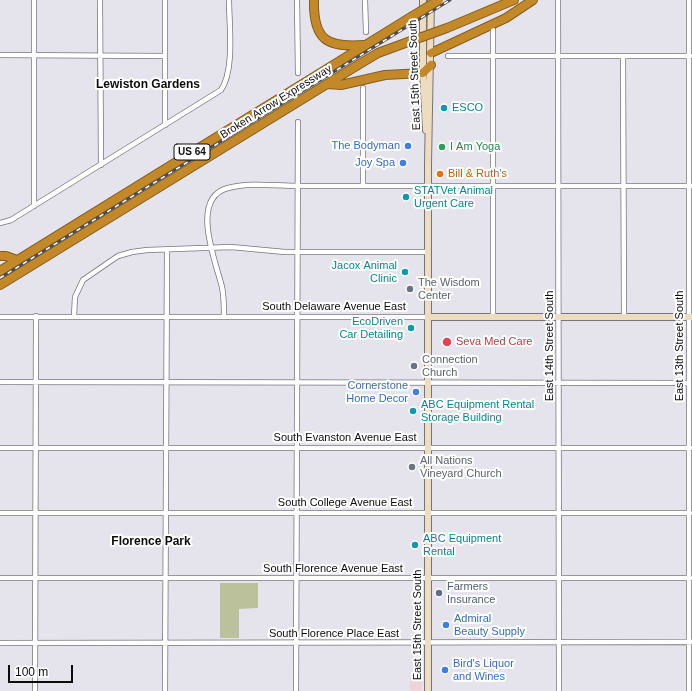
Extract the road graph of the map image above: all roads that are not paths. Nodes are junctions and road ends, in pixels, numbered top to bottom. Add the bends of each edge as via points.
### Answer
1 (34, 0) edge
2 (100, 0) edge
3 (165, 0) edge
4 (229, 0) edge
5 (297, 0) edge
6 (314, 0) edge
7 (365, 0) edge
8 (423, 0) edge
9 (431, 0) edge
10 (439, 0) edge
11 (514, 0) edge
12 (533, 0) edge
13 (558, 0) edge
14 (689, 0) edge
15 (493, 30) dead end
16 (366, 32) dead end
17 (367, 44) junction
18 (431, 53) junction
19 (0, 55) edge
20 (34, 55) junction
21 (100, 56) junction
22 (165, 56) junction
23 (448, 56) dead end
24 (493, 56) junction
25 (558, 56) junction
26 (623, 56) junction
27 (690, 56) edge
28 (431, 65) junction
29 (298, 73) dead end
30 (423, 74) junction
31 (326, 84) junction
32 (363, 88) dead end
33 (298, 122) dead end
34 (691, 122) edge
35 (165, 125) junction
36 (428, 150) junction
37 (101, 164) junction
38 (298, 186) junction
39 (363, 186) junction
40 (428, 186) junction
41 (492, 186) junction
42 (558, 186) junction
43 (623, 186) junction
44 (691, 186) edge
45 (34, 206) junction
46 (0, 223) edge
47 (210, 248) junction
48 (167, 249) junction
49 (298, 252) junction
50 (428, 252) junction
51 (690, 252) edge
52 (0, 256) edge
53 (17, 260) junction
54 (0, 271) edge
55 (0, 285) edge
56 (0, 316) edge
57 (36, 316) junction
58 (74, 316) junction
59 (167, 316) junction
60 (298, 316) junction
61 (224, 317) junction
62 (428, 317) junction
63 (493, 317) junction
64 (558, 317) junction
65 (624, 317) junction
66 (691, 317) edge
67 (691, 371) edge
68 (0, 382) edge
69 (36, 382) junction
70 (167, 382) junction
71 (297, 382) junction
72 (428, 382) junction
73 (558, 382) junction
74 (689, 383) junction
75 (691, 427) edge
76 (167, 447) junction
77 (297, 447) junction
78 (428, 447) junction
79 (0, 448) edge
80 (37, 448) junction
81 (559, 448) junction
82 (690, 448) junction
83 (691, 500) edge
84 (167, 512) junction
85 (297, 512) junction
86 (0, 513) edge
87 (36, 513) junction
88 (428, 513) junction
89 (559, 513) junction
90 (690, 513) junction
91 (691, 575) edge
92 (0, 578) edge
93 (35, 578) junction
94 (166, 578) junction
95 (296, 578) junction
96 (428, 578) junction
97 (559, 579) junction
98 (428, 642) junction
99 (559, 642) junction
100 (691, 642) edge
101 (0, 643) edge
102 (35, 643) junction
103 (166, 643) junction
104 (296, 643) junction
105 (35, 691) edge
106 (166, 691) edge
107 (296, 691) edge
108 (428, 691) edge
109 (559, 691) edge
110 (690, 691) edge

1 - 20 street
2 - 21 street
3 - 22 street
4 - 35 street via 229,56 224,85 215,95
5 - 29 street
6 - 17 highway via 314,22 328,41 346,46
7 - 16 street
8 - 30 main road, East 15th Street South
9 - 18 main road, East 15th Street South
10 - 17 highway, Broken Arrow Expressway / US 64, bridge
11 - 31 highway, Broken Arrow Expressway / US 64, bridge via 378,54
12 - 18 highway via 506,18
13 - 25 street, East 14th Street South
14 - 27 street, East 13th Street South
15 - 24 street
17 - 53 highway, Broken Arrow Expressway / US 64
18 - 28 main road, East 15th Street South
19 - 20 street
20 - 21 street
20 - 45 street
21 - 22 street
21 - 37 street
22 - 35 street
23 - 24 street
24 - 25 street
24 - 41 street
25 - 26 street
25 - 42 street, East 14th Street South
26 - 27 street
26 - 43 street
27 - 34 street, East 13th Street South
28 - 30 highway
28 - 36 main road, East 15th Street South
30 - 31 highway via 385,75 341,85
30 - 36 main road, East 15th Street South
31 - 55 highway, Broken Arrow Expressway / US 64
32 - 39 street
33 - 38 street
34 - 44 street, East 13th Street South
35 - 37 street
36 - 40 main road, East 15th Street South
37 - 45 street
38 - 39 street
38 - 47 street via 236,186 221,191 212,201 208,224
38 - 49 street
39 - 40 street
40 - 41 street
40 - 50 main road, East 15th Street South
41 - 42 street
41 - 63 street
42 - 43 street
42 - 64 street, East 14th Street South
43 - 44 street
43 - 65 street
44 - 51 street, East 13th Street South
45 - 46 street via 11,220
47 - 48 street
47 - 49 street
47 - 61 street via 222,289
48 - 58 street via 124,254 88,276 76,292
48 - 59 street
49 - 50 street
49 - 60 street
50 - 62 main road, East 15th Street South
51 - 66 street, East 13th Street South
52 - 53 highway
53 - 54 highway, Broken Arrow Expressway / US 64
56 - 57 street, South Delaware Avenue East
57 - 58 street, South Delaware Avenue East
57 - 69 street
58 - 59 street, South Delaware Avenue East
59 - 61 street, South Delaware Avenue East
59 - 70 street
60 - 61 street, South Delaware Avenue East
60 - 62 street, South Delaware Avenue East
60 - 71 street
62 - 63 main road, South Delaware Avenue East
62 - 72 main road, East 15th Street South
63 - 64 main road, South Delaware Avenue East
64 - 65 main road, South Delaware Avenue East
64 - 73 street, East 14th Street South
65 - 66 main road, South Delaware Avenue East
66 - 67 street, East 13th Street South
67 - 74 street, East 13th Street South
68 - 69 street
69 - 70 street
69 - 80 street
70 - 71 street
70 - 76 street
71 - 72 street
71 - 77 street
72 - 73 street
72 - 78 main road, East 15th Street South
73 - 74 street
73 - 81 street, East 14th Street South
74 - 75 street, East 13th Street South
75 - 82 street, East 13th Street South
76 - 77 street, South Evanston Avenue East
76 - 80 street, South Evanston Avenue East
76 - 84 street
77 - 78 street, South Evanston Avenue East
77 - 85 street
78 - 81 street, South Evanston Avenue East
78 - 88 main road, East 15th Street South
79 - 80 street, South Evanston Avenue East
80 - 87 street
81 - 82 street, South Evanston Avenue East
81 - 89 street, East 14th Street South
82 - 83 street, East 13th Street South
83 - 90 street, East 13th Street South
84 - 85 street, South College Avenue East
84 - 87 street, South College Avenue East
84 - 94 street
85 - 88 street, South College Avenue East
85 - 95 street
86 - 87 street, South College Avenue East
87 - 93 street
88 - 89 street, South College Avenue East
88 - 96 main road, East 15th Street South
89 - 90 street, South College Avenue East
89 - 97 street, East 14th Street South
90 - 91 street, East 13th Street South
91 - 97 street, South Florence Avenue East
91 - 100 street, East 13th Street South
92 - 93 street, South Florence Avenue East
93 - 94 street, South Florence Avenue East
93 - 102 street
94 - 95 street, South Florence Avenue East
94 - 103 street
95 - 96 street, South Florence Avenue East
95 - 104 street
96 - 97 street, South Florence Avenue East
96 - 98 main road, East 15th Street South
97 - 99 street, East 14th Street South
98 - 99 street, South Florence Place East
98 - 104 street, South Florence Place East
98 - 108 main road, East 15th Street South
99 - 100 street, South Florence Place East
99 - 109 street, East 14th Street South
100 - 110 street, East 13th Street South
101 - 102 street, South Florence Place East
102 - 103 street, South Florence Place East
102 - 105 street
103 - 104 street, South Florence Place East
103 - 106 street
104 - 107 street

